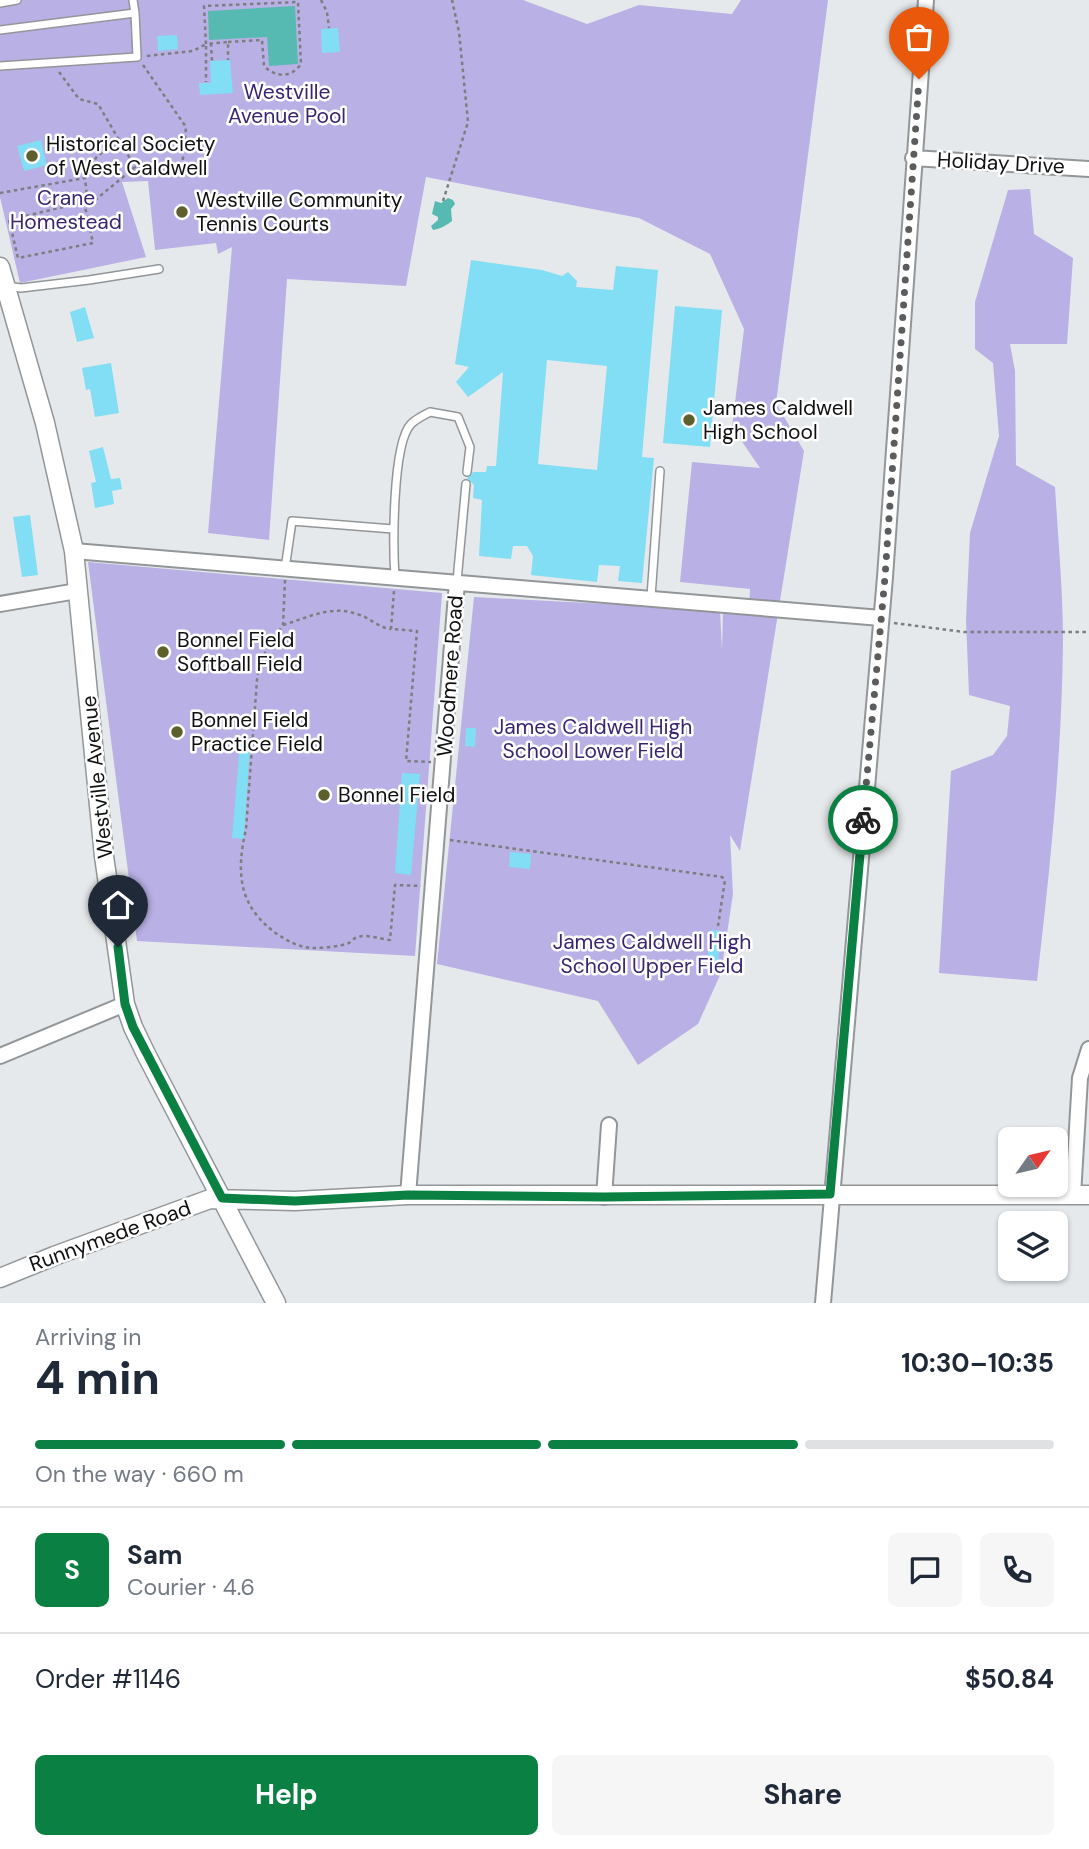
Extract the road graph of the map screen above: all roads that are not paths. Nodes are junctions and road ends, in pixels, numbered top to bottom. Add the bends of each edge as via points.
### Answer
1 (17, 0) edge
2 (133, 0) edge
3 (926, 0) edge
4 (0, 3) edge
5 (135, 13) junction
6 (0, 30) edge
7 (0, 66) edge
8 (913, 158) junction
9 (1089, 169) edge
10 (0, 267) edge
11 (159, 269) dead end
12 (3, 287) edge
13 (660, 471) dead end
14 (467, 472) dead end
15 (466, 484) dead end
16 (393, 529) junction
17 (74, 551) junction
18 (285, 570) junction
19 (395, 577) junction
20 (457, 582) junction
21 (77, 591) junction
22 (651, 597) junction
23 (0, 604) edge
24 (881, 618) junction
25 (125, 1004) junction
26 (1089, 1049) edge
27 (0, 1056) edge
28 (609, 1125) dead end
29 (830, 1194) junction
30 (408, 1195) junction
31 (1081, 1195) edge
32 (604, 1197) junction
33 (222, 1198) junction
34 (0, 1278) edge
35 (276, 1303) edge
36 (823, 1303) edge

1 - 4 lane
2 - 5 lane
3 - 8 street
5 - 6 lane
5 - 7 lane via 137,57
8 - 9 street, Holiday Drive
8 - 24 street
10 - 12 street, Westville Avenue
11 - 12 lane
12 - 17 street, Westville Avenue via 45,423
13 - 22 lane
14 - 16 lane via 470,447 458,417 430,412 410,425 400,452
15 - 20 lane
16 - 18 lane via 292,521
16 - 19 lane
17 - 18 street, Woodmere Road
17 - 21 street, Westville Avenue
18 - 19 street, Woodmere Road
19 - 20 street, Woodmere Road
20 - 22 street
20 - 30 street, Woodmere Road
21 - 23 street
21 - 25 street, Westville Avenue via 104,856
22 - 24 street
24 - 29 street
25 - 27 street
25 - 33 street, Westville Avenue
26 - 31 street via 1080,1078
28 - 32 street
29 - 31 street, Runnymede Road
29 - 32 street, Runnymede Road
29 - 36 street
30 - 32 street, Runnymede Road
30 - 33 street, Runnymede Road via 295,1201
33 - 34 street, Runnymede Road
33 - 35 street, Westville Avenue

